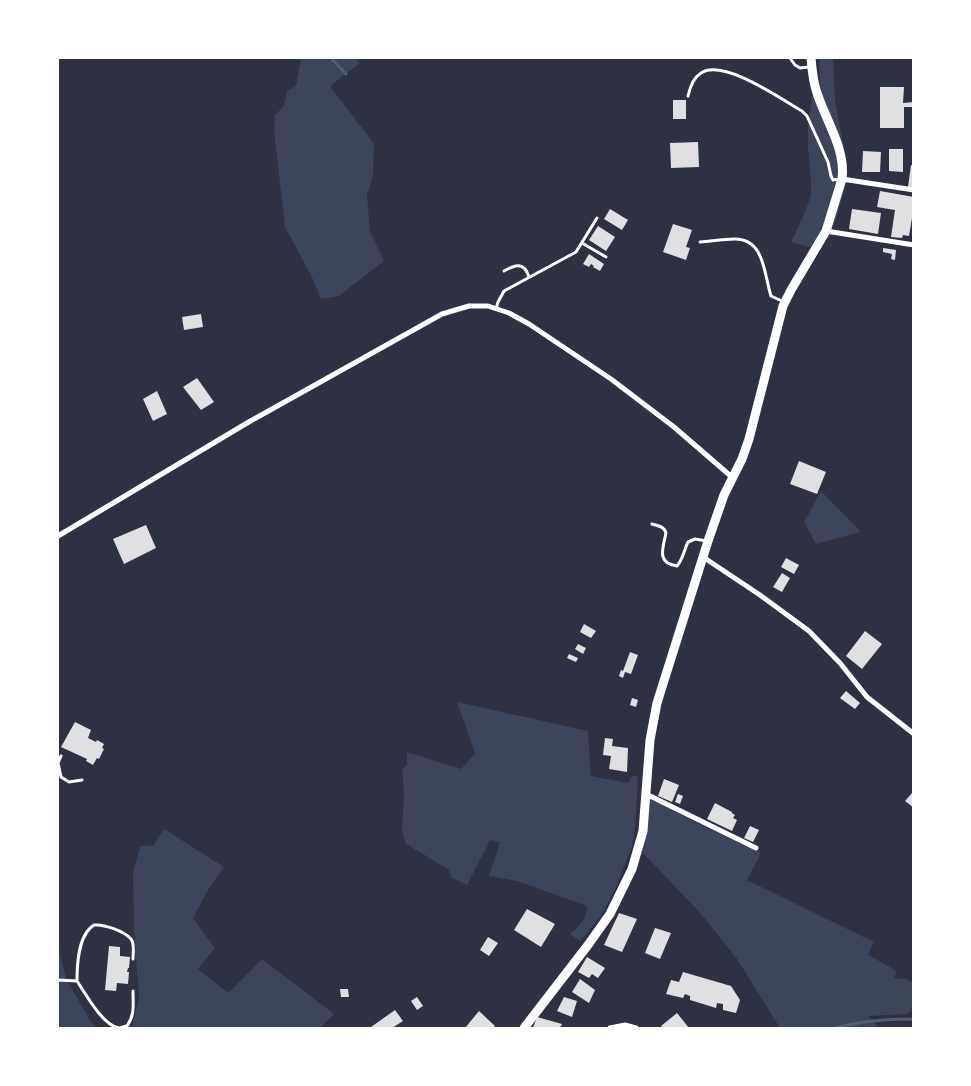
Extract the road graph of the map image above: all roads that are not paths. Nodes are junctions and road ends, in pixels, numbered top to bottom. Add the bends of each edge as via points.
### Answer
1 (790, 58) edge
2 (812, 62) edge
3 (688, 96) dead end
4 (842, 179) junction
5 (914, 190) edge
6 (598, 218) dead end
7 (826, 231) junction
8 (700, 242) dead end
9 (582, 243) junction
10 (914, 245) edge
11 (606, 257) dead end
12 (504, 271) dead end
13 (529, 277) junction
14 (784, 302) junction
15 (496, 309) junction
16 (733, 478) junction
17 (652, 524) dead end
18 (58, 536) edge
19 (708, 541) junction
20 (703, 557) junction
21 (914, 734) edge
22 (61, 756) dead end
23 (61, 777) junction
24 (82, 780) dead end
25 (58, 782) edge
26 (646, 794) junction
27 (756, 848) dead end
28 (134, 959) dead end
29 (58, 980) edge
30 (77, 981) junction
31 (132, 992) dead end
32 (524, 1028) edge
33 (610, 1028) edge
34 (636, 1028) edge

1 - 2 lane via 800,68
2 - 4 main road via 814,85 836,138
3 - 4 lane via 696,76 710,69 744,78 807,116 833,180
4 - 5 street
4 - 7 main road
6 - 9 lane
7 - 10 street
7 - 14 main road
8 - 14 lane via 736,238 750,243 761,256 771,296
9 - 11 lane
9 - 13 lane via 576,252
12 - 13 lane via 520,266 525,268
13 - 15 lane via 504,291
14 - 16 main road via 749,439
15 - 16 street via 529,324 611,379
15 - 18 street via 469,306 442,314 247,423
16 - 19 main road
17 - 19 lane via 665,529 662,555 671,565 677,566 688,542 695,539
19 - 20 main road
20 - 21 street via 808,631 840,663 867,697
20 - 26 main road via 657,703 650,740
22 - 23 lane via 58,763
23 - 24 lane via 69,782
23 - 25 lane
26 - 27 street
26 - 32 main road via 644,831 632,869 610,914
28 - 30 lane via 131,939 110,927 94,925 84,936
29 - 30 lane
30 - 31 lane via 99,1013 118,1028 127,1026 131,1021
33 - 34 street via 625,1025

